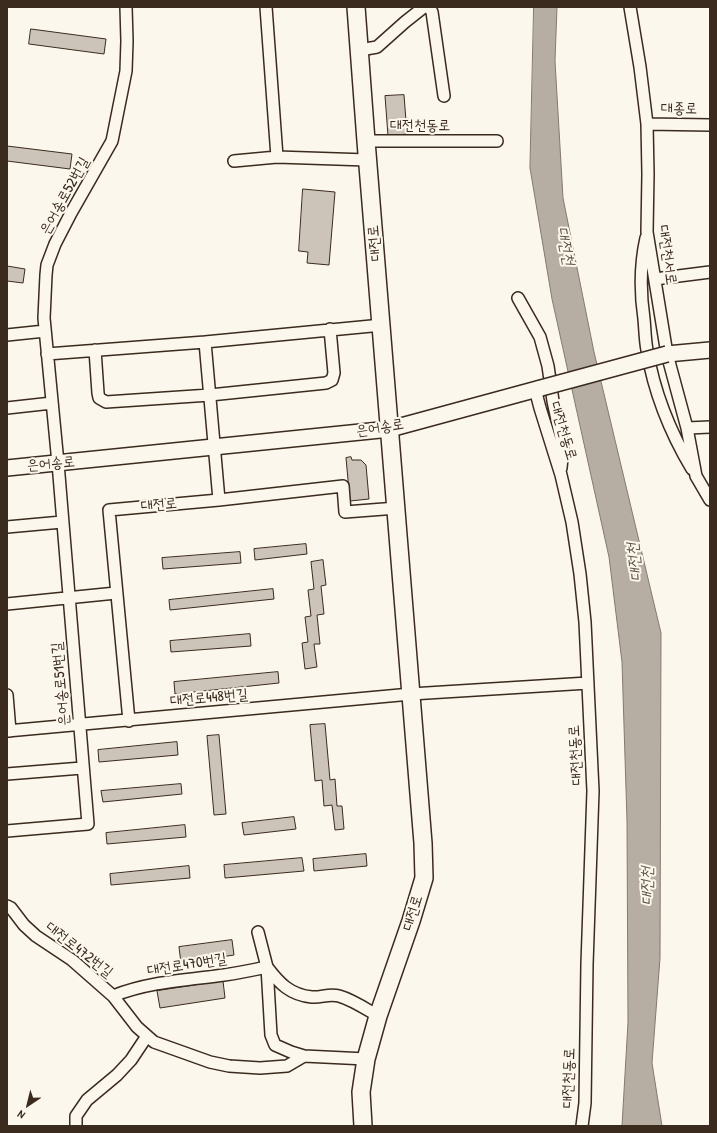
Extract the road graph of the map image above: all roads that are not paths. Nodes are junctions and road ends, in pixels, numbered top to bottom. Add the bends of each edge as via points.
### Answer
1 (126, 7) edge
2 (266, 7) edge
3 (356, 7) edge
4 (424, 7) edge
5 (430, 7) edge
6 (630, 7) edge
7 (360, 50) junction
8 (444, 96) dead end
9 (647, 124) junction
10 (710, 125) edge
11 (366, 141) junction
12 (497, 141) dead end
13 (277, 157) junction
14 (368, 160) junction
15 (234, 161) dead end
16 (647, 232) junction
17 (710, 272) edge
18 (655, 279) junction
19 (518, 298) dead end
20 (382, 325) junction
21 (330, 329) junction
22 (45, 331) junction
23 (7, 335) edge
24 (205, 342) junction
25 (95, 350) junction
26 (710, 350) edge
27 (47, 354) junction
28 (667, 354) junction
29 (538, 389) junction
30 (210, 395) junction
31 (52, 403) junction
32 (7, 408) edge
33 (710, 427) edge
34 (390, 428) junction
35 (687, 428) junction
36 (215, 447) junction
37 (58, 463) junction
38 (7, 468) edge
39 (561, 475) junction
40 (696, 476) junction
41 (219, 500) junction
42 (710, 500) edge
43 (396, 508) junction
44 (62, 522) junction
45 (7, 527) edge
46 (116, 593) junction
47 (68, 598) junction
48 (7, 604) edge
49 (588, 683) junction
50 (411, 694) junction
51 (7, 695) edge
52 (129, 721) junction
53 (79, 725) junction
54 (8, 731) edge
55 (82, 768) junction
56 (7, 774) edge
57 (7, 831) edge
58 (7, 906) edge
59 (258, 932) dead end
60 (267, 967) junction
61 (112, 996) junction
62 (378, 1016) junction
63 (147, 1036) junction
64 (304, 1056) junction
65 (366, 1058) junction
66 (76, 1126) edge
67 (363, 1126) edge
68 (582, 1126) edge

1 - 22 street, 은어송로52번길 via 126,71 112,141 71,213 47,265
2 - 13 street
3 - 7 main road, 대전로
4 - 7 street via 377,47
5 - 8 street
6 - 9 street, 대전천서로
7 - 11 main road, 대전로
9 - 10 street, 대종로
9 - 16 street, 대전천서로
11 - 12 street, 대전천동로
11 - 14 main road, 대전로
13 - 14 street
13 - 15 street
14 - 20 main road, 대전로
16 - 18 street, 대전천서로
16 - 40 street via 642,253 641,294 647,350 668,422
17 - 18 street
18 - 28 street, 대전천서로
19 - 39 street via 540,337 548,366 562,447
20 - 21 street
20 - 34 main road, 대전로
21 - 24 street
21 - 30 street via 334,373 332,380 326,383
22 - 23 street
22 - 27 street, 은어송로52번길
24 - 25 street
24 - 30 street
25 - 27 street
25 - 30 street via 99,398 106,402
26 - 28 main road
27 - 31 street, 은어송로52번길
28 - 29 main road, 은어송로, bridge
28 - 35 street, 대전천서로
29 - 34 main road, 은어송로
29 - 39 street, 대전천동로 via 540,408
30 - 36 street
31 - 32 street
31 - 37 street, 은어송로52번길
33 - 35 street
34 - 36 main road, 은어송로
34 - 43 main road, 대전로
35 - 40 street, 대전천서로
36 - 37 main road, 은어송로
36 - 41 street
37 - 38 main road, 은어송로
37 - 44 street, 은어송로51번길
39 - 49 street, 대전천동로 via 580,574
40 - 42 street, 대전천서로
41 - 43 street, 대전로 via 343,486 345,512
41 - 46 street, 대전로 via 109,510
43 - 50 main road, 대전로
44 - 45 street
44 - 47 street, 은어송로51번길
46 - 47 street
46 - 52 street, 대전로
47 - 48 street
47 - 53 street, 은어송로51번길
49 - 50 street
49 - 68 street, 대전천동로 via 593,791 585,1103
50 - 52 street, 대전로448번길
50 - 62 main road, 대전로 via 424,878
51 - 54 street, 대전로448번길
52 - 53 street, 대전로448번길
53 - 54 street, 대전로448번길
53 - 55 street, 은어송로51번길
55 - 56 street
55 - 57 street, 은어송로51번길 via 88,824
58 - 61 street, 대전로472번길 via 36,936 72,960
59 - 60 street
60 - 61 street, 대전로470번길 via 158,983
60 - 62 street via 280,984 289,990 313,997 340,996
60 - 64 street via 271,1035 275,1045
61 - 63 street, 대전로472번길 via 137,1028
62 - 65 main road, 대전로
63 - 64 street, 대전로472번길 via 164,1047 229,1066 277,1068 287,1066
63 - 66 street via 131,1060 88,1100 76,1116
64 - 65 street
65 - 67 main road, 대전로 via 362,1092

